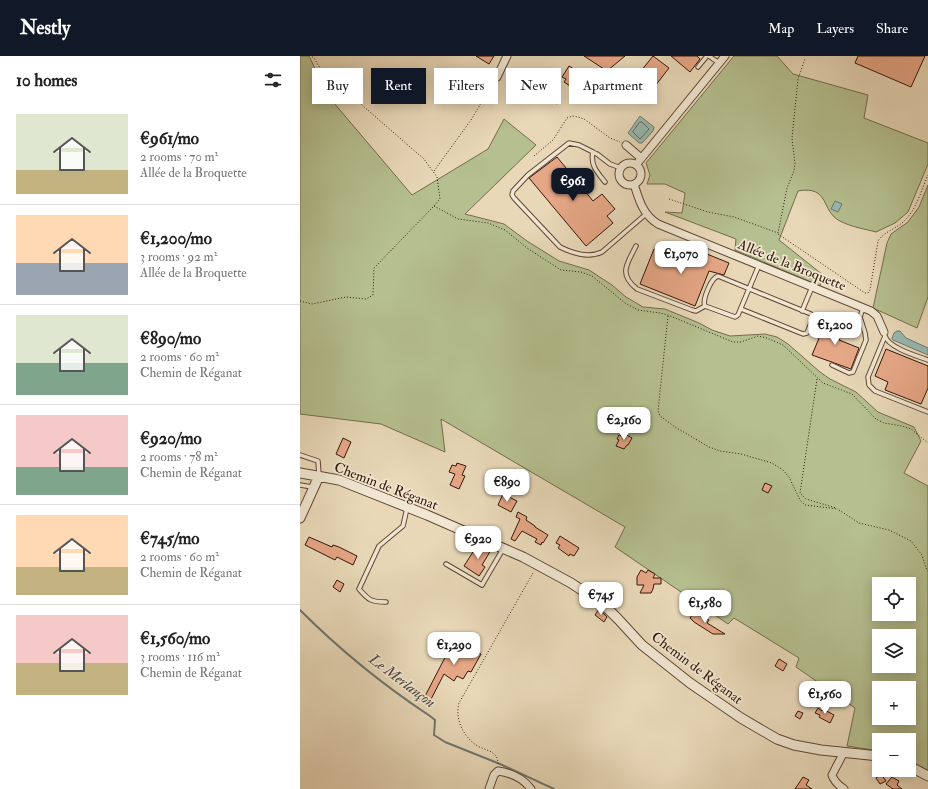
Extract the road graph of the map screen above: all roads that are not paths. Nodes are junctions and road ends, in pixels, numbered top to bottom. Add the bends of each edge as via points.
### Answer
1 (507, 56) edge
2 (708, 56) edge
3 (725, 56) edge
4 (719, 63) junction
5 (698, 67) dead end
6 (498, 73) road end
7 (626, 145) road end
8 (593, 152) junction
9 (641, 158) junction
10 (636, 165) junction
11 (621, 168) junction
12 (605, 182) dead end
13 (634, 184) junction
14 (646, 214) junction
15 (636, 246) dead end
16 (759, 265) junction
17 (812, 287) junction
18 (750, 289) junction
19 (705, 306) junction
20 (863, 308) junction
21 (741, 309) junction
22 (802, 311) junction
23 (884, 334) junction
24 (928, 360) edge
25 (832, 365) dead end
26 (928, 412) edge
27 (300, 455) edge
28 (300, 472) edge
29 (319, 476) junction
30 (300, 484) edge
31 (313, 488) junction
32 (407, 507) junction
33 (300, 518) edge
34 (503, 548) junction
35 (446, 564) dead end
36 (386, 602) dead end
37 (844, 752) junction
38 (872, 755) edge
39 (916, 770) edge
40 (928, 776) edge
41 (489, 789) edge
42 (531, 789) edge
43 (844, 789) edge

1 - 6 street
2 - 4 lane
2 - 5 lane
3 - 4 street
4 - 9 street
7 - 9 street
8 - 11 lane
8 - 12 lane via 593,165
8 - 14 lane via 569,143 521,182 512,195 560,246 569,252 593,255 602,252
9 - 10 street
10 - 11 street via 630,163
10 - 13 street via 641,176
11 - 13 street via 621,179 626,184
13 - 14 street, Allée de la Broquette
14 - 16 street, Allée de la Broquette via 658,224
15 - 19 lane via 626,266 631,284 692,310 696,311
16 - 17 street, Allée de la Broquette
16 - 18 lane
17 - 20 street, Allée de la Broquette
17 - 22 lane
18 - 19 lane via 715,276 703,302
18 - 21 lane
18 - 22 lane
19 - 21 lane via 734,317
20 - 23 street, Allée de la Broquette via 874,313
20 - 25 lane via 860,317 866,340 853,372 849,374
21 - 22 lane via 806,334 813,318 811,314
23 - 24 lane via 892,345
23 - 26 lane via 868,377 869,385 875,391
27 - 29 lane via 318,461
28 - 29 street, Chemin de Réganat
29 - 31 street
29 - 32 street, Chemin de Réganat via 339,480
30 - 31 lane
31 - 33 street
32 - 34 street, Chemin de Réganat
32 - 36 lane via 403,526 379,546 359,589 374,602
34 - 35 lane via 482,585
34 - 37 street, Chemin de Réganat via 571,583 604,605 642,645 690,683 741,718 777,739 794,745
37 - 38 street, Chemin de Réganat
37 - 43 street via 832,775
39 - 40 street
41 - 42 street via 498,771 520,778

